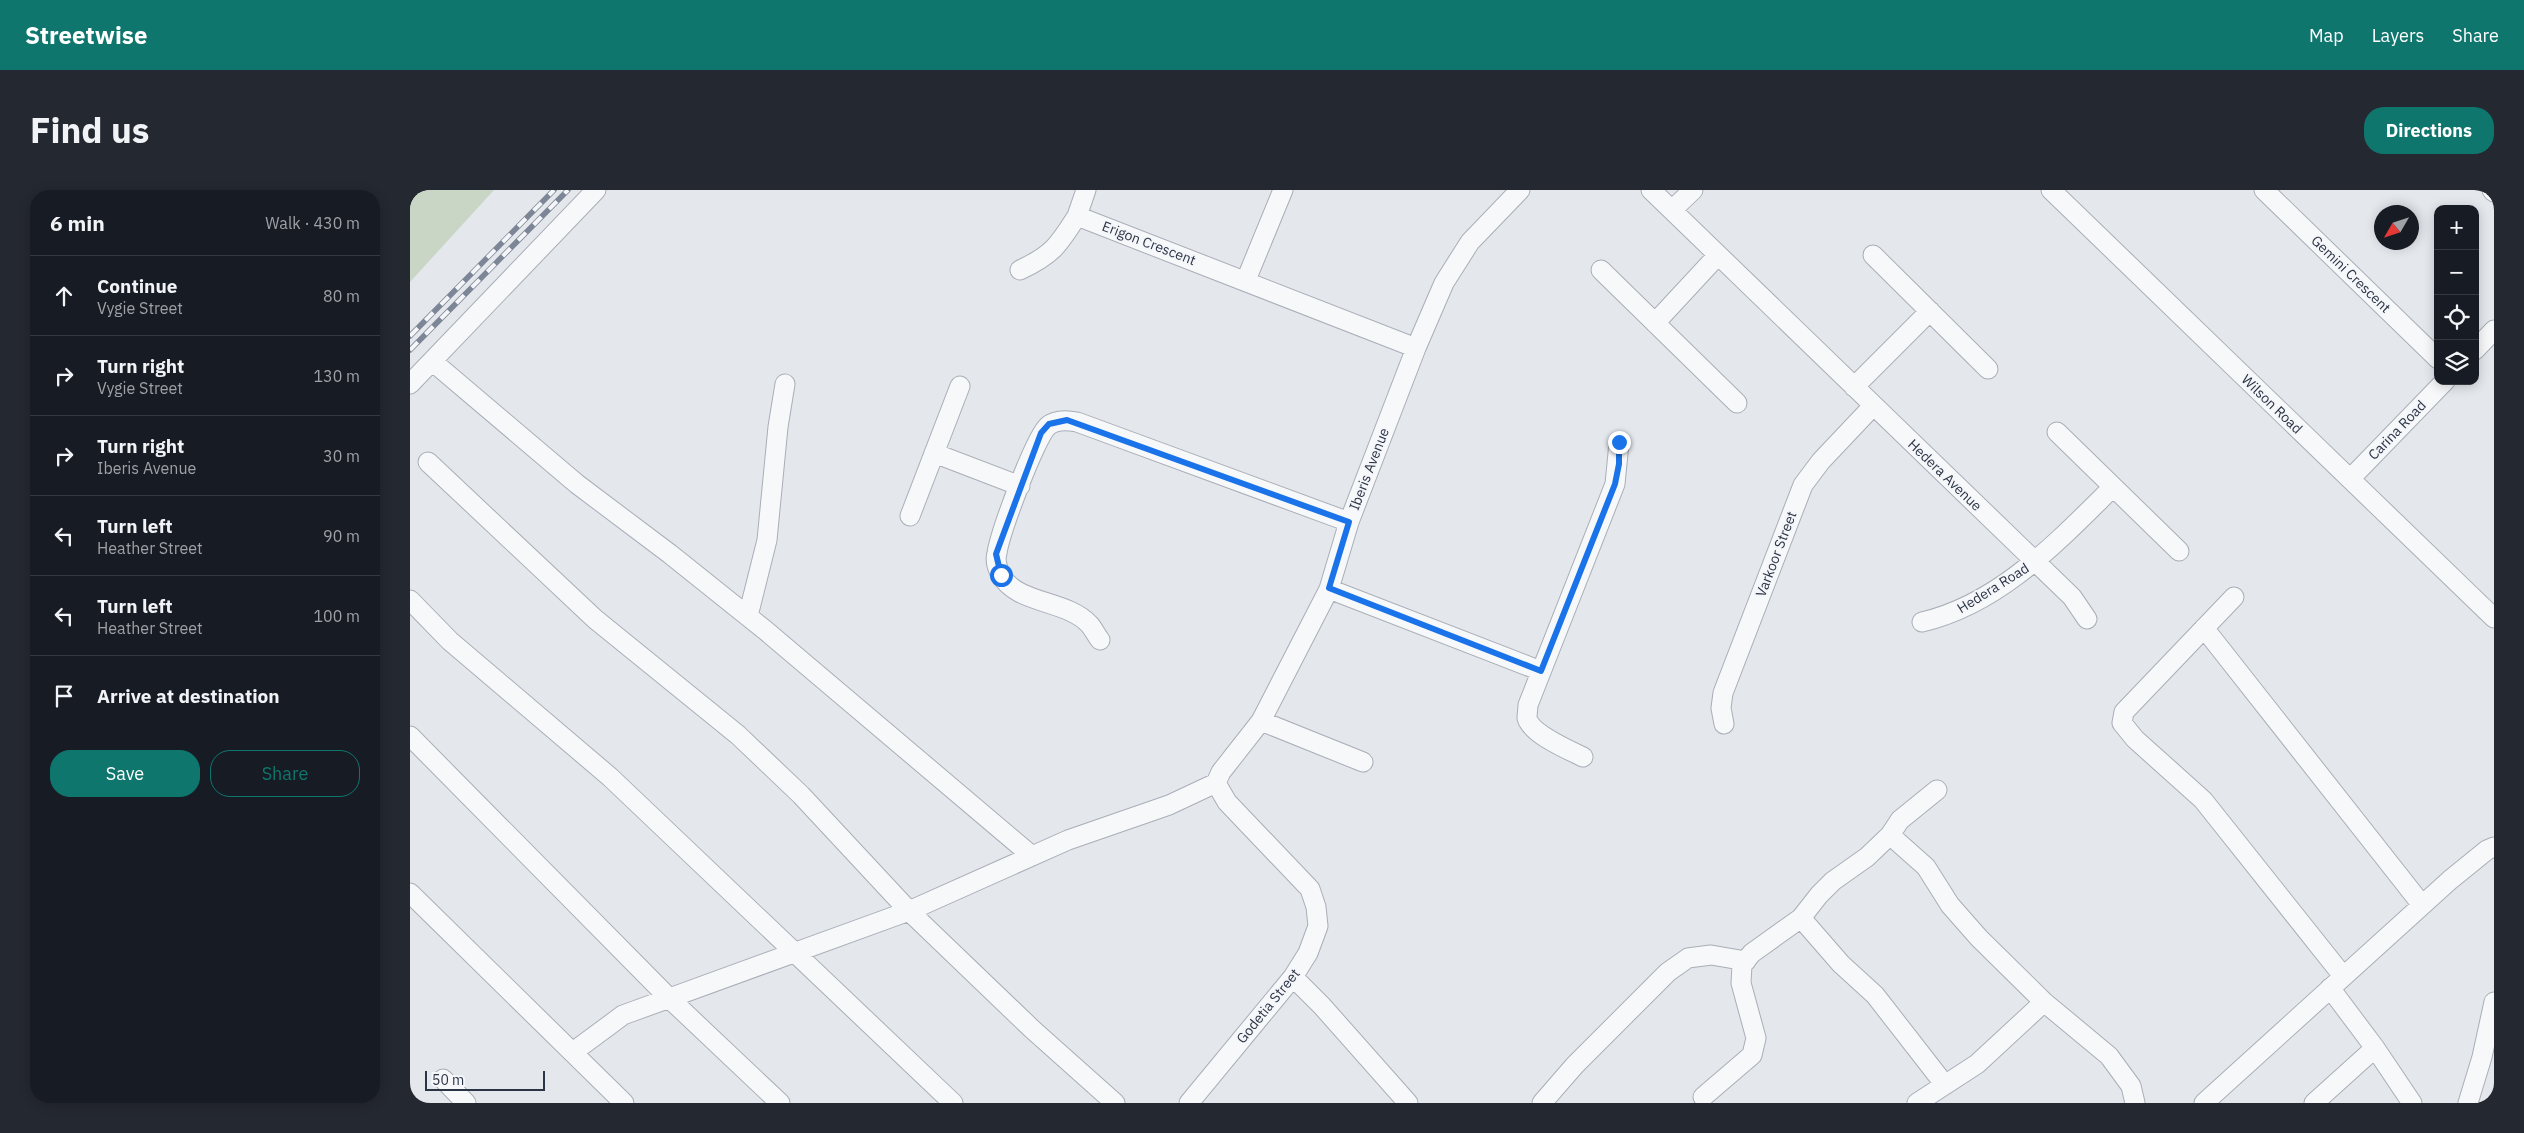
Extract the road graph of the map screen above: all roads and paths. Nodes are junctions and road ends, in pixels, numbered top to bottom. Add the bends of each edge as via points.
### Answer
1 (596, 190) edge
2 (1086, 190) edge
3 (1283, 190) edge
4 (1520, 190) edge
5 (1651, 190) edge
6 (1692, 190) edge
7 (2051, 190) edge
8 (2264, 190) edge
9 (1672, 210) junction
10 (1078, 216) junction
11 (1718, 255) junction
12 (1873, 255) dead end
13 (1020, 270) dead end
14 (1601, 270) dead end
15 (1246, 280) junction
16 (1930, 311) junction
17 (1655, 323) junction
18 (2494, 330) edge
19 (2479, 346) edge
20 (1416, 348) junction
21 (2434, 355) edge
22 (432, 361) junction
23 (1988, 369) dead end
24 (410, 384) edge
25 (785, 384) dead end
26 (2441, 385) edge
27 (960, 386) dead end
28 (1854, 387) junction
29 (1737, 403) dead end
30 (1873, 406) junction
31 (2057, 432) dead end
32 (1619, 442) dead end
33 (934, 453) junction
34 (428, 462) dead end
35 (2350, 479) junction
36 (1020, 486) junction
37 (2114, 487) junction
38 (910, 516) dead end
39 (1349, 522) junction
40 (2179, 551) dead end
41 (2036, 562) junction
42 (1329, 588) junction
43 (2234, 597) dead end
44 (410, 600) edge
45 (748, 616) junction
46 (2494, 618) edge
47 (2087, 619) dead end
48 (1922, 622) dead end
49 (2204, 628) junction
50 (1100, 640) dead end
51 (1541, 671) junction
52 (1261, 721) junction
53 (1724, 724) dead end
54 (410, 736) edge
55 (1583, 757) dead end
56 (1363, 762) dead end
57 (1216, 783) junction
58 (1937, 790) dead end
59 (1890, 835) junction
60 (2494, 847) edge
61 (1032, 856) junction
62 (410, 893) edge
63 (2422, 905) junction
64 (909, 911) junction
65 (1801, 918) junction
66 (794, 951) junction
67 (1746, 961) junction
68 (1293, 977) junction
69 (2336, 982) junction
70 (669, 998) junction
71 (2044, 1002) junction
72 (2494, 1002) edge
73 (2375, 1048) junction
74 (573, 1052) junction
75 (2488, 1060) edge
76 (443, 1079) dead end
77 (1945, 1085) junction
78 (1703, 1097) dead end
79 (466, 1103) edge
80 (624, 1103) edge
81 (780, 1103) edge
82 (953, 1103) edge
83 (1115, 1103) edge
84 (1189, 1103) edge
85 (1408, 1103) edge
86 (1542, 1103) edge
87 (1917, 1103) edge
88 (2134, 1103) edge
89 (2204, 1103) edge
90 (2314, 1103) edge
91 (2412, 1103) edge
92 (2468, 1103) edge

1 - 22 street
2 - 10 street
3 - 15 street
4 - 20 street, Iberis Avenue via 1459,257
5 - 9 street, Hedera Avenue
6 - 9 street
7 - 35 street, Wilson Road
8 - 21 street, Gemini Crescent
9 - 11 street, Hedera Avenue
10 - 13 street via 1058,246 1043,259
10 - 15 street, Erigon Crescent
11 - 17 street
11 - 28 street, Hedera Avenue
12 - 16 street
14 - 17 street
15 - 20 street, Erigon Crescent
16 - 23 street
16 - 28 street
17 - 29 street
18 - 19 street
20 - 39 street, Iberis Avenue
22 - 24 street
22 - 45 street via 577,484
25 - 45 street via 767,540
26 - 35 street, Carina Road
27 - 33 street
28 - 30 street, Hedera Avenue
30 - 41 street, Hedera Avenue
30 - 53 street, Varkoor Street via 1820,461 1803,485 1723,693
31 - 37 street
32 - 51 street via 1615,484
33 - 36 street
33 - 38 street
34 - 64 street via 595,619 745,742 801,795
35 - 46 street, Wilson Road
36 - 39 street via 1041,433 1049,424 1067,420
36 - 50 street via 996,554 1001,575 1019,592 1075,613 1089,624
37 - 40 street
37 - 41 street
39 - 42 street, Iberis Avenue
41 - 47 street, Hedera Avenue via 2072,597
41 - 48 street, Hedera Road via 1963,608
42 - 51 street
42 - 52 street, Iberis Avenue
43 - 49 street
44 - 66 street via 450,641 610,777
45 - 61 street
49 - 63 street
49 - 69 street via 2124,712 2122,722 2135,739 2203,800
51 - 55 street via 1528,705 1530,724
52 - 56 street
52 - 57 street, Iberis Avenue
54 - 70 street
57 - 61 street via 1169,805
57 - 68 street, Godetia Street via 1227,802 1310,889 1318,926 1308,953
58 - 59 street via 1900,820
59 - 65 street via 1867,857 1833,881
59 - 71 street via 1926,866 1950,905
60 - 63 street
61 - 64 street
62 - 74 street
63 - 69 street
64 - 66 street
64 - 83 street
65 - 67 street via 1752,953
65 - 77 street via 1841,964 1876,995
66 - 70 street
66 - 82 street
67 - 78 street via 1742,965 1741,983 1756,1038 1752,1054
67 - 86 street via 1711,955 1688,958 1668,972 1575,1065
68 - 84 street, Godetia Street
68 - 85 street
69 - 73 street
69 - 89 street
70 - 74 street via 624,1015
70 - 81 street
71 - 77 street via 1977,1064
71 - 88 street via 2109,1056 2131,1086
72 - 75 street
73 - 90 street
73 - 91 street
74 - 80 street
75 - 92 street
76 - 79 street
77 - 87 street

